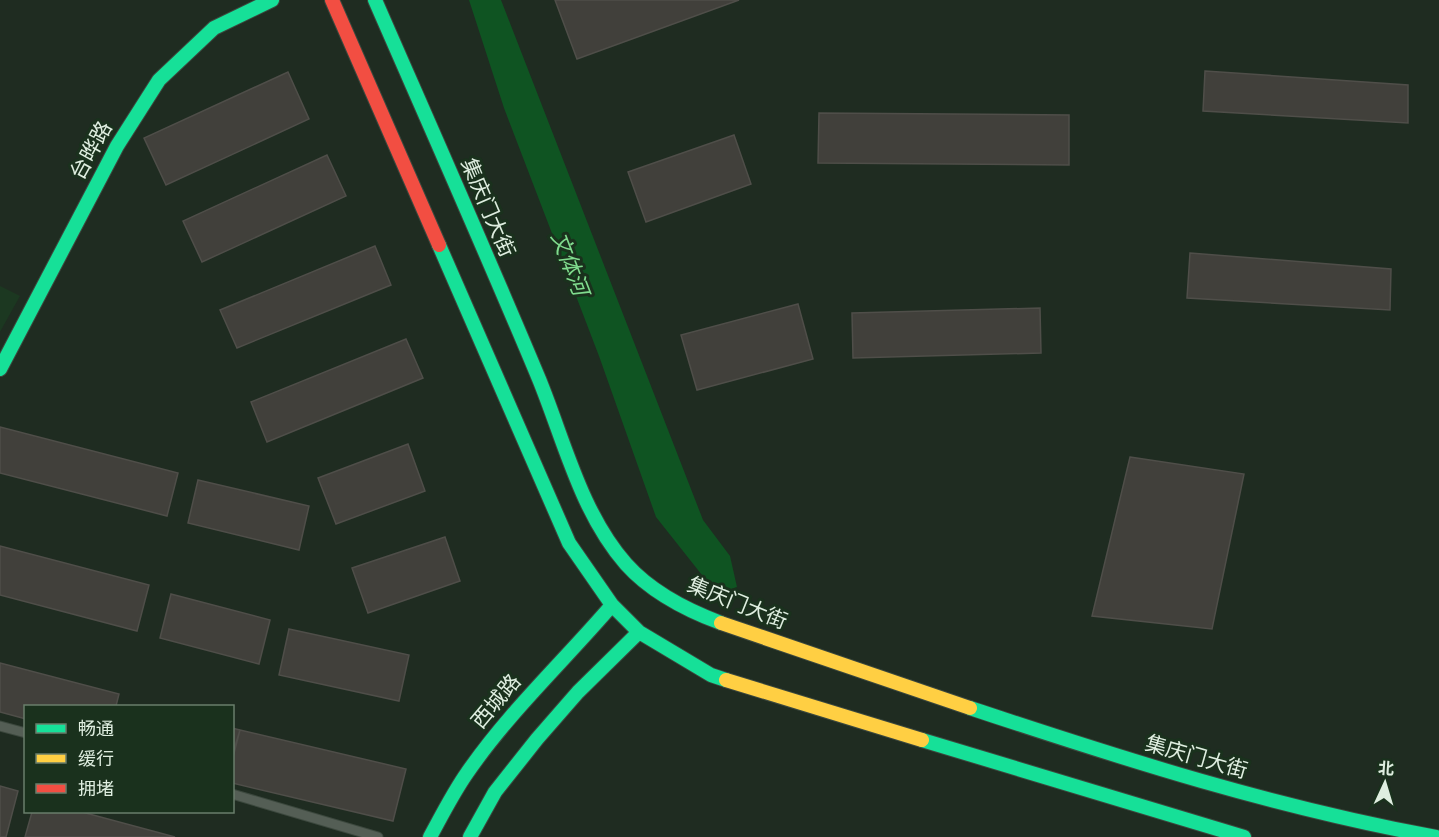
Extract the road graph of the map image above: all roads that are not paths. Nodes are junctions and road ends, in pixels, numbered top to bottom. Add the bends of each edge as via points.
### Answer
1 (272, 0) edge
2 (332, 0) edge
3 (375, 0) edge
4 (0, 369) edge
5 (612, 605) junction
6 (639, 632) junction
7 (0, 726) edge
8 (24, 732) edge
9 (234, 795) edge
10 (378, 837) edge
11 (430, 837) edge
12 (470, 837) edge
13 (1244, 837) edge
14 (1436, 837) edge

1 - 4 main road, 台晔路 via 214,28 159,80 117,146
2 - 5 main road via 547,496 569,543
3 - 14 main road, 集庆门大街 via 574,470 603,530 624,561 649,587 698,615 1164,772 1276,804
5 - 6 main road
5 - 11 main road, 西城路 via 553,668 466,773
6 - 12 main road via 537,739 495,792
6 - 13 main road via 711,675
7 - 8 lane
9 - 10 lane

